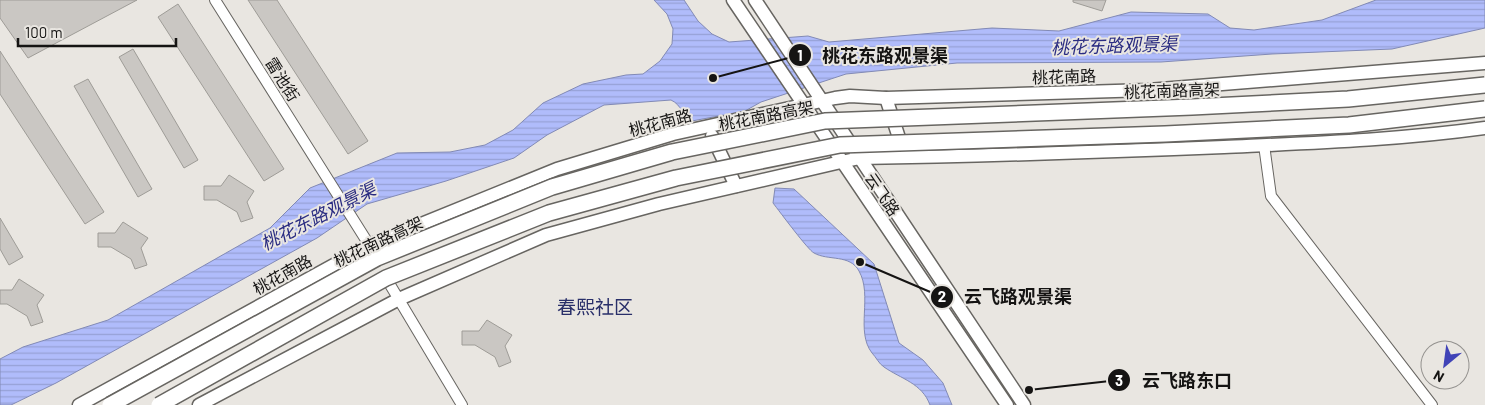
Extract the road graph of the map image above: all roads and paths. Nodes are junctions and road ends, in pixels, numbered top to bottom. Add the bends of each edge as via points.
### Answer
1 (215, 0) edge
2 (732, 0) edge
3 (755, 0) edge
4 (1485, 63) edge
5 (1485, 85) edge
6 (820, 98) junction
7 (886, 98) junction
8 (801, 102) junction
9 (1485, 109) edge
10 (708, 127) junction
11 (1485, 128) edge
12 (1264, 145) junction
13 (860, 158) junction
14 (906, 158) junction
15 (841, 162) junction
16 (736, 186) junction
17 (373, 251) junction
18 (386, 278) junction
19 (399, 299) junction
20 (78, 405) edge
21 (110, 405) edge
22 (159, 405) edge
23 (198, 405) edge
24 (462, 405) edge
25 (1007, 405) edge
26 (1024, 405) edge
27 (1432, 405) edge

1 - 17 street, 雷池街
2 - 8 main road, 云飞路
3 - 6 main road, 云飞路
4 - 7 main road, 桃花南路 via 1148,90
5 - 17 highway, 桃花南路高架, bridge via 1348,99 824,122 672,152 552,187
6 - 7 main road, 桃花南路
6 - 8 main road, 桃花南路
6 - 13 main road, 云飞路
7 - 14 main road
8 - 10 main road, 桃花南路
8 - 15 main road, 云飞路
9 - 18 highway, bridge via 1349,125 840,145 676,178 549,213
10 - 16 main road
10 - 17 main road, 桃花南路 via 673,134 557,169
11 - 12 main road via 1336,142
12 - 14 main road
12 - 27 street via 1271,196
13 - 14 main road
13 - 15 main road
13 - 26 main road, 云飞路
15 - 16 main road
15 - 25 main road, 云飞路
16 - 19 main road via 546,235
17 - 20 main road, 桃花南路
17 - 21 highway, 桃花南路高架, bridge
18 - 19 street
18 - 22 highway, bridge
19 - 23 main road
19 - 24 street

